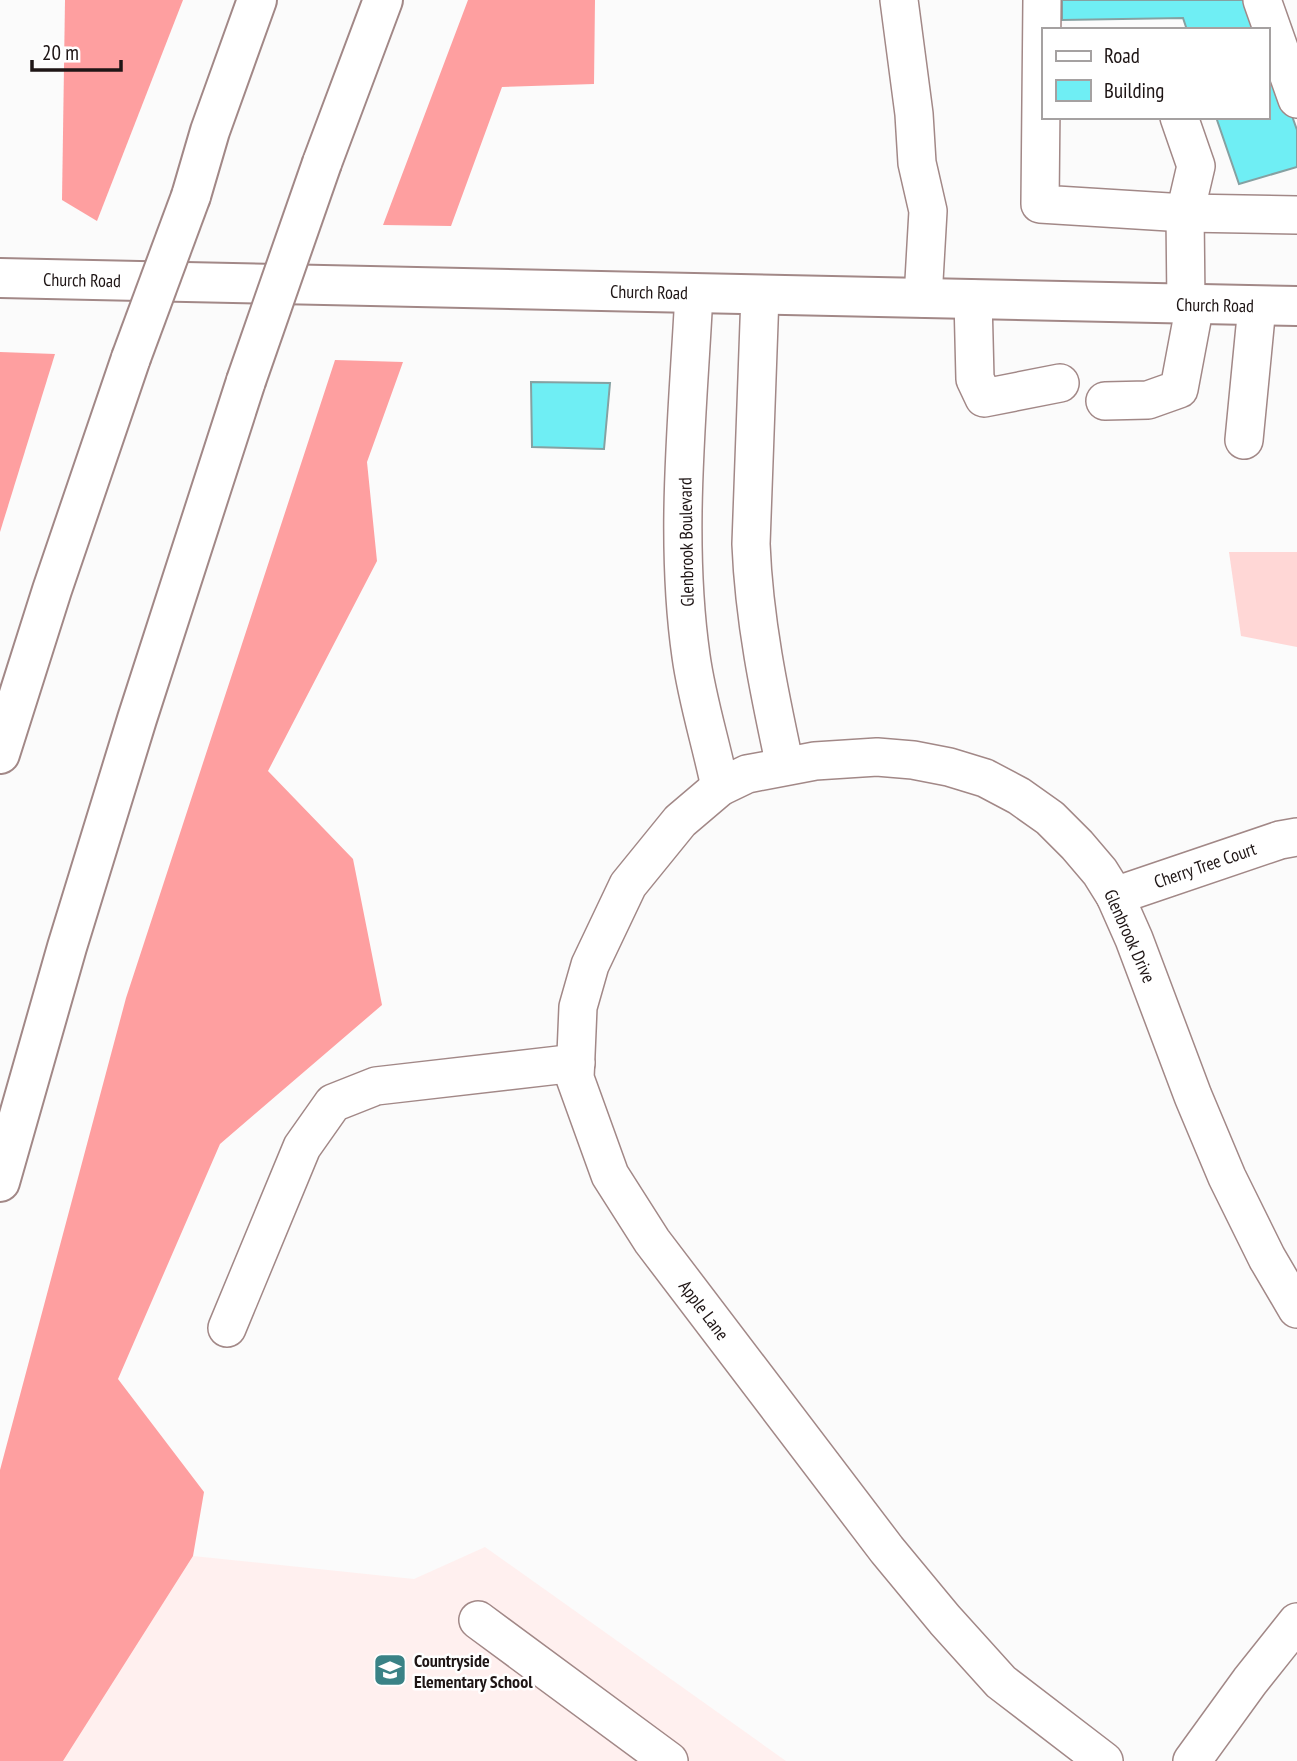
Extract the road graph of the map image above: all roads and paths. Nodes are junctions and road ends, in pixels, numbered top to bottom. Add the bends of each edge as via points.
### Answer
1 (257, 0) edge
2 (383, 0) edge
3 (899, 0) edge
4 (1262, 0) edge
5 (1042, 21) edge
6 (1297, 99) edge
7 (1180, 119) edge
8 (1185, 213) junction
9 (1297, 215) edge
10 (0, 278) edge
11 (694, 293) junction
12 (760, 295) junction
13 (923, 298) junction
14 (973, 299) junction
15 (1191, 304) junction
16 (1257, 306) junction
17 (1297, 306) edge
18 (1060, 383) dead end
19 (1105, 401) dead end
20 (1244, 440) dead end
21 (0, 754) edge
22 (785, 766) junction
23 (720, 787) junction
24 (1297, 837) edge
25 (1115, 896) junction
26 (576, 1063) junction
27 (0, 1182) edge
28 (1297, 1308) edge
29 (227, 1328) dead end
30 (478, 1620) dead end
31 (1297, 1622) edge
32 (669, 1761) edge
33 (1104, 1761) edge
34 (1192, 1761) edge

1 - 21 main road, bridge via 131,358
2 - 27 main road, bridge via 246,381 141,706
3 - 13 street via 917,163 928,211
4 - 6 street
5 - 8 street via 1041,204
7 - 8 street via 1196,166
8 - 9 street
8 - 15 street
10 - 11 main road, Church Road
11 - 12 main road, Church Road
11 - 23 street, Glenbrook Boulevard via 684,475 686,603 691,658
12 - 13 main road, Church Road
12 - 22 street via 752,579 760,647
13 - 14 main road, Church Road
14 - 15 main road, Church Road
14 - 18 street via 975,379 984,398
15 - 16 main road, Church Road
15 - 19 street via 1179,389 1148,400
16 - 17 main road, Church Road
16 - 20 street
22 - 23 street, Glenbrook Drive via 747,774
22 - 25 street, Glenbrook Drive via 877,757 949,766 985,778 1050,818 1100,872
23 - 26 street, Apple Lane via 680,821 628,885 590,965 578,1007
24 - 25 street, Cherry Tree Court
25 - 28 street, Glenbrook Drive via 1227,1177 1266,1258
26 - 29 street via 376,1086 333,1103 302,1147
26 - 33 street, Apple Lane via 575,1078 610,1175 652,1241 945,1620 1001,1682
30 - 32 street
31 - 34 street

